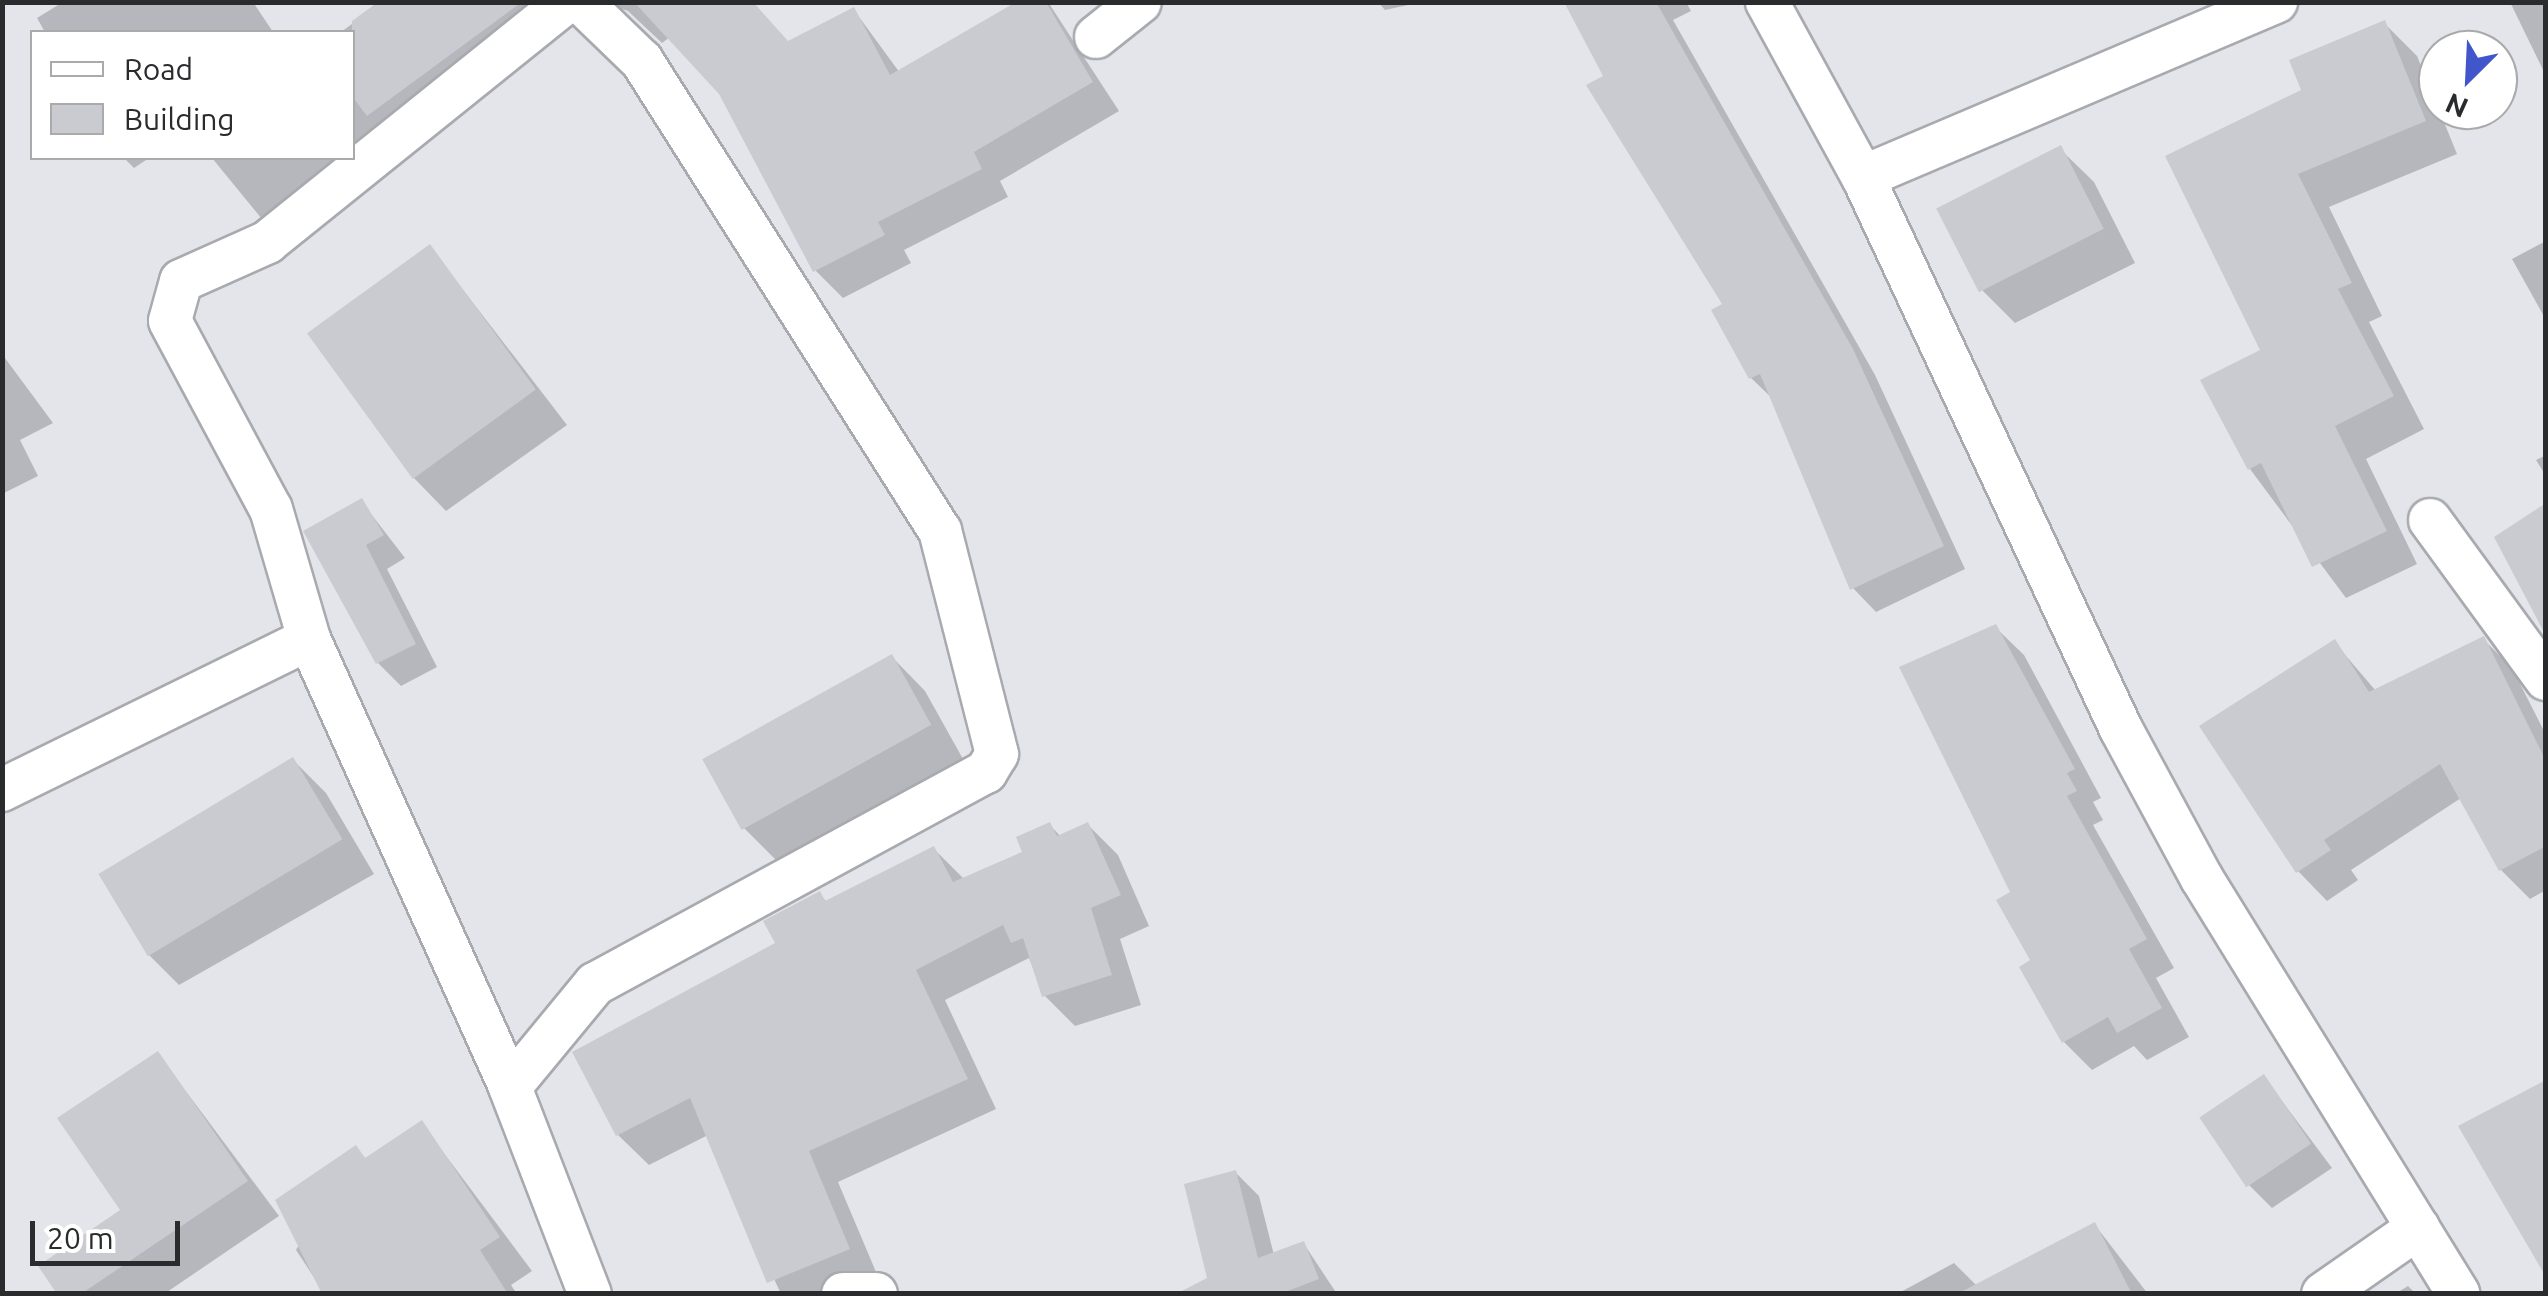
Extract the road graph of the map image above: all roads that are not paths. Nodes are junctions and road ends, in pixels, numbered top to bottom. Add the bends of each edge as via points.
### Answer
1 (566, 2) edge
2 (581, 2) edge
3 (1140, 2) edge
4 (1767, 2) edge
5 (2276, 2) edge
6 (1096, 37) dead end
7 (1862, 178) junction
8 (2430, 520) dead end
9 (309, 639) junction
10 (2546, 679) edge
11 (2, 790) edge
12 (510, 1087) junction
13 (2418, 1228) junction
14 (590, 1294) edge
15 (843, 1294) edge
16 (876, 1294) edge
17 (2323, 1294) edge
18 (2459, 1294) edge

1 - 9 street via 268,242 181,282 170,321 271,509
2 - 12 street via 642,61 940,531 997,754 986,772 595,984
3 - 6 street
4 - 7 street
5 - 7 street
7 - 13 street via 2120,729
8 - 10 street
9 - 11 street
9 - 12 street
12 - 14 street
13 - 17 street
13 - 18 street
15 - 16 street

